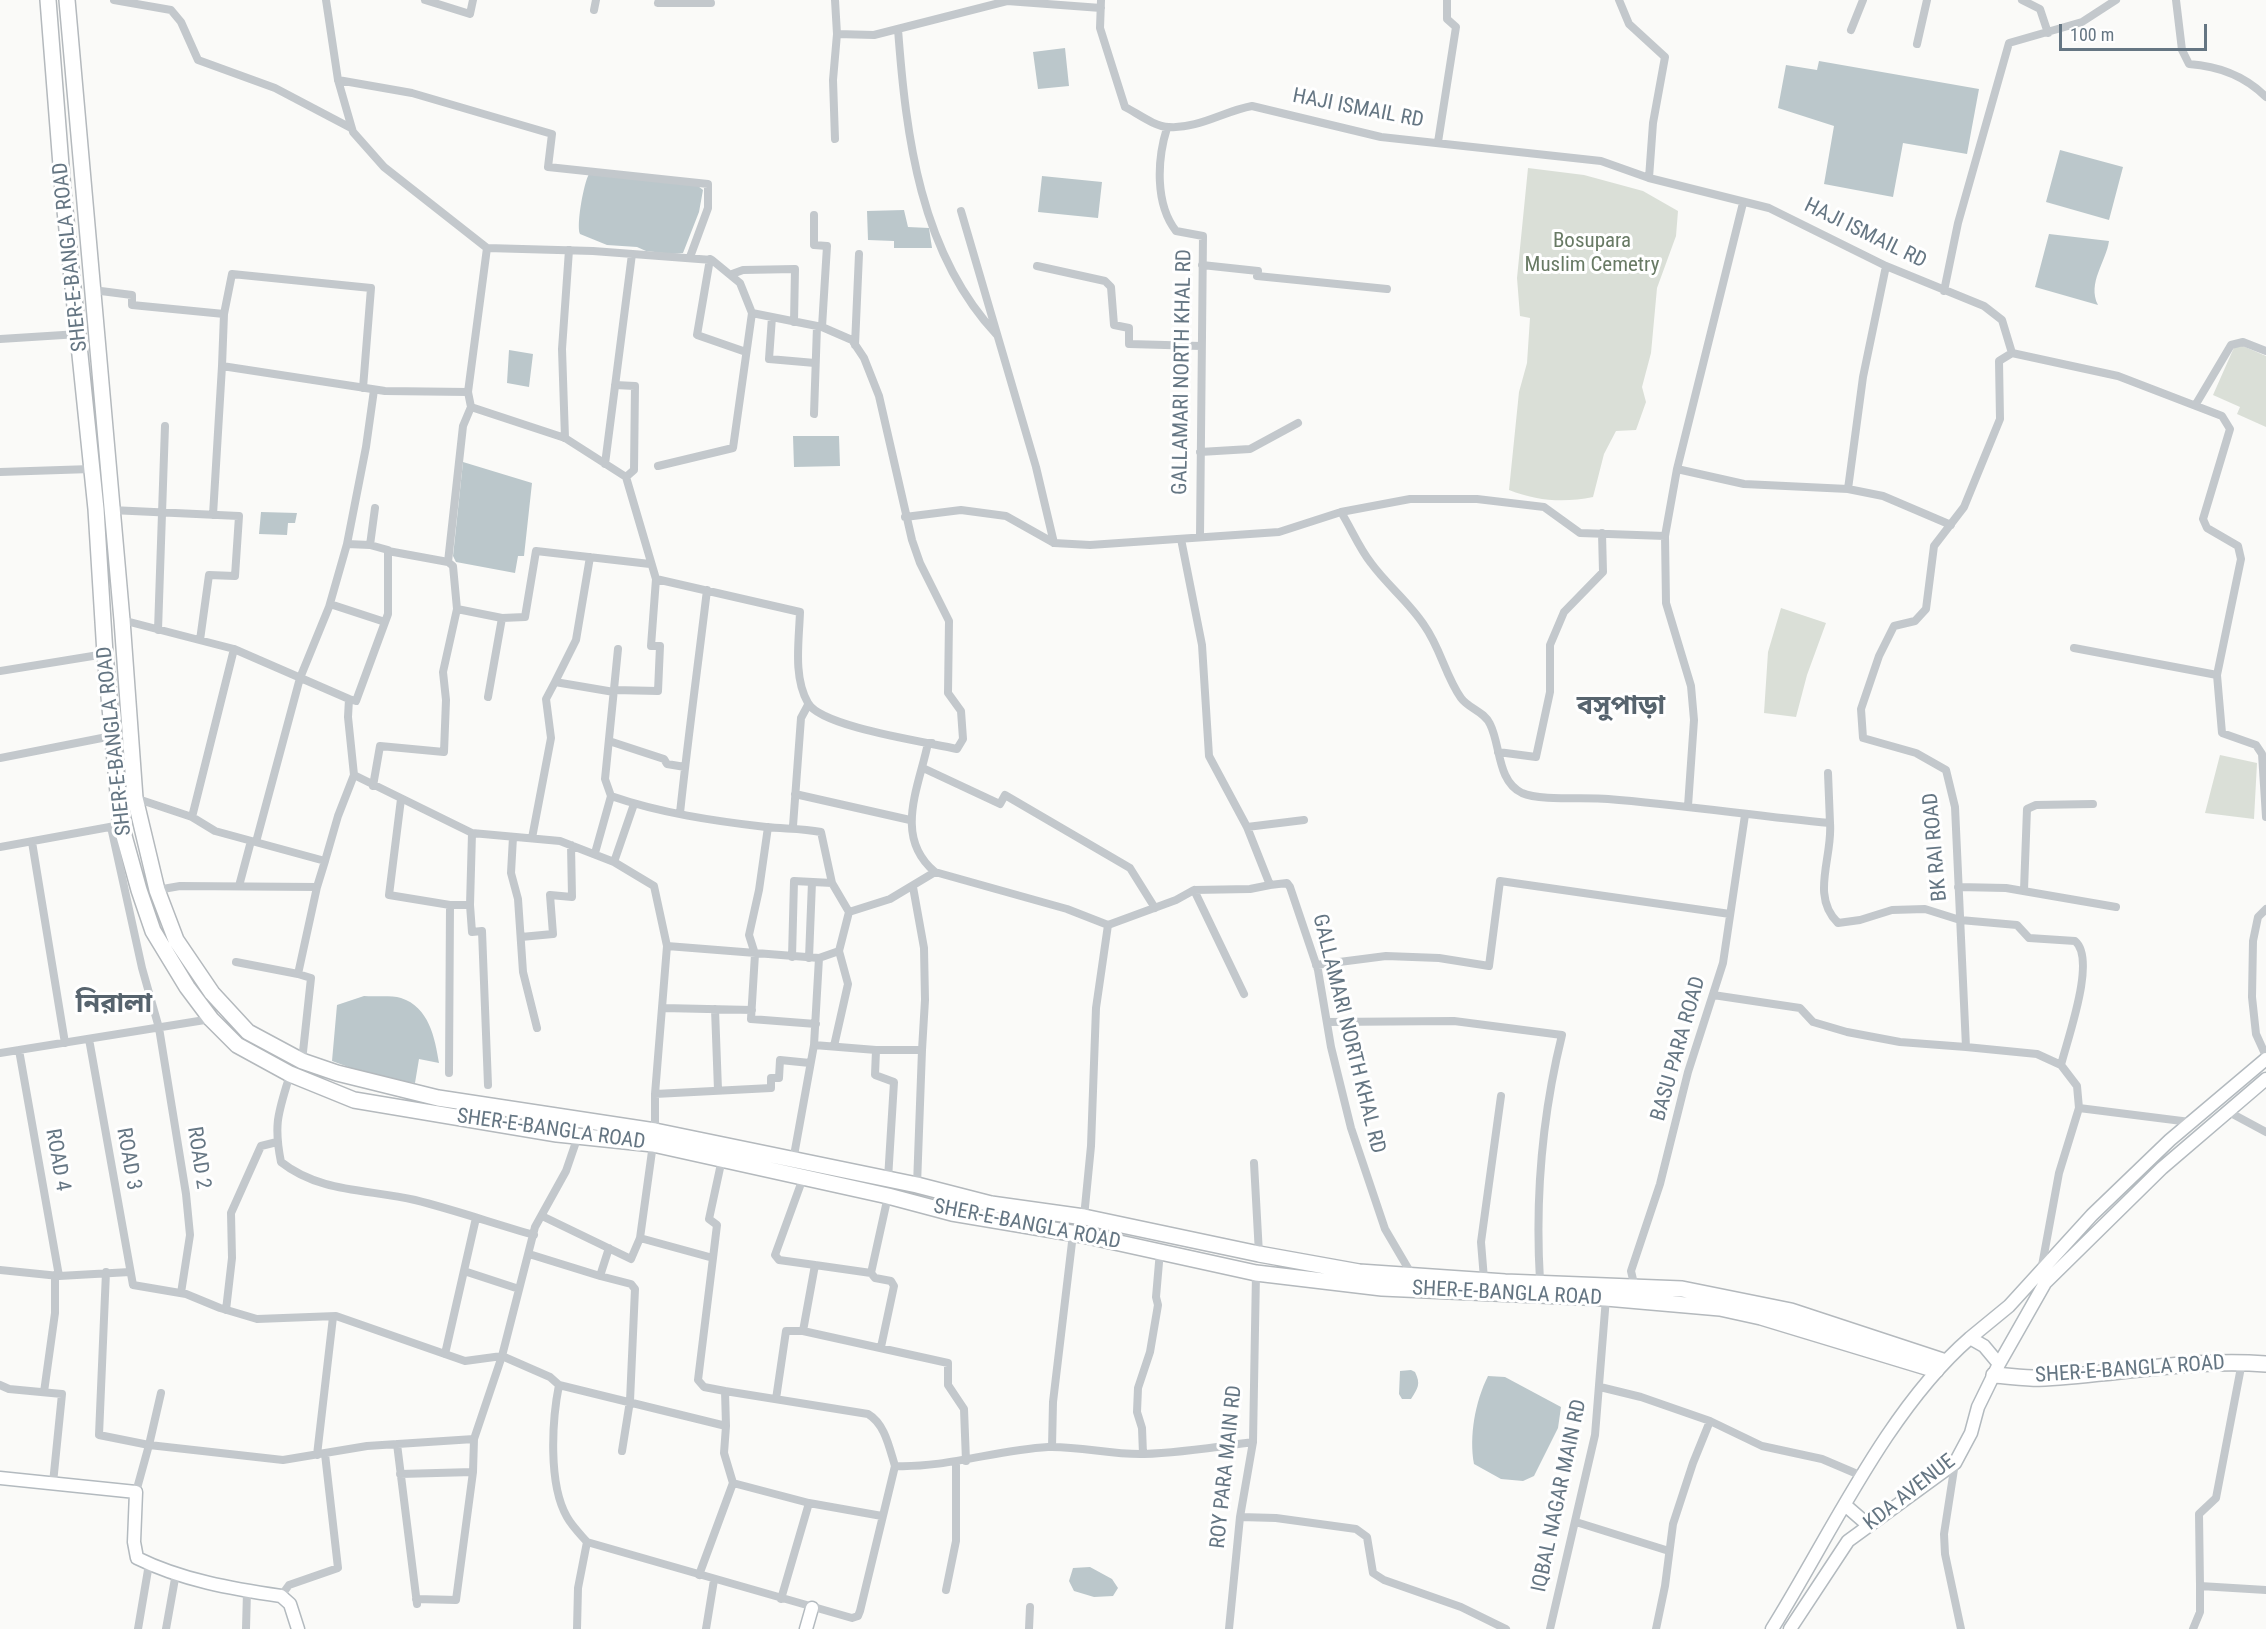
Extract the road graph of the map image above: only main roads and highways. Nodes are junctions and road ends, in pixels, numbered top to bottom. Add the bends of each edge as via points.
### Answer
1 (48, 0) edge
2 (67, 0) edge
3 (83, 189) junction
4 (63, 191) junction
5 (108, 689) junction
6 (127, 692) junction
7 (184, 953) junction
8 (170, 962) junction
9 (2266, 1058) edge
10 (2266, 1079) edge
11 (438, 1098) junction
12 (435, 1113) junction
13 (560, 1115) junction
14 (557, 1134) junction
15 (654, 1138) junction
16 (1060, 1214) junction
17 (1066, 1233) junction
18 (1455, 1285) junction
19 (1970, 1338) junction
20 (2266, 1364) edge
21 (1940, 1366) junction
22 (1997, 1369) junction
23 (0, 1478) edge
24 (1845, 1505) junction
25 (1868, 1525) junction
26 (812, 1608) road end
27 (298, 1629) edge
28 (806, 1629) edge
29 (1772, 1629) edge
30 (1790, 1629) edge

1 - 4 highway, SHER-E-BANGLA ROAD
2 - 3 highway, SHER-E-BANGLA ROAD
3 - 4 highway
3 - 6 highway, SHER-E-BANGLA ROAD
4 - 5 highway, SHER-E-BANGLA ROAD via 79,334
5 - 6 highway
5 - 8 highway, SHER-E-BANGLA ROAD via 116,826 153,931
6 - 7 highway, SHER-E-BANGLA ROAD via 135,798 157,890
7 - 8 highway
7 - 11 highway, SHER-E-BANGLA ROAD via 226,1010 248,1032 302,1060 357,1079
8 - 12 highway, SHER-E-BANGLA ROAD via 211,1019 237,1045 290,1074 354,1100
9 - 19 main road via 2190,1122 2092,1215 2008,1306
10 - 22 main road, KDA AVENUE via 2162,1168 2046,1283
11 - 12 highway
11 - 13 highway, SHER-E-BANGLA ROAD
12 - 14 highway, SHER-E-BANGLA ROAD
13 - 14 highway
13 - 15 highway, SHER-E-BANGLA ROAD
14 - 15 highway, SHER-E-BANGLA ROAD
15 - 16 highway, SHER-E-BANGLA ROAD via 734,1146 991,1204
15 - 17 highway, SHER-E-BANGLA ROAD via 722,1159 952,1213
16 - 17 highway
16 - 18 highway, SHER-E-BANGLA ROAD via 1359,1272 1413,1276
17 - 18 highway, SHER-E-BANGLA ROAD via 1256,1273 1382,1288
18 - 21 highway, SHER-E-BANGLA ROAD via 1720,1308
18 - 21 highway, SHER-E-BANGLA ROAD via 1484,1279 1682,1289 1791,1311
19 - 21 main road, KDA AVENUE
19 - 22 main road via 1984,1346
20 - 22 highway, SHER-E-BANGLA ROAD via 2242,1362 2042,1378
21 - 24 main road, KDA AVENUE
22 - 25 main road, KDA AVENUE via 1955,1462
23 - 27 main road via 136,1492 137,1558 176,1573 281,1596 290,1604
24 - 25 main road
24 - 29 main road, KDA AVENUE
25 - 30 main road, KDA AVENUE via 1848,1541
26 - 28 main road

